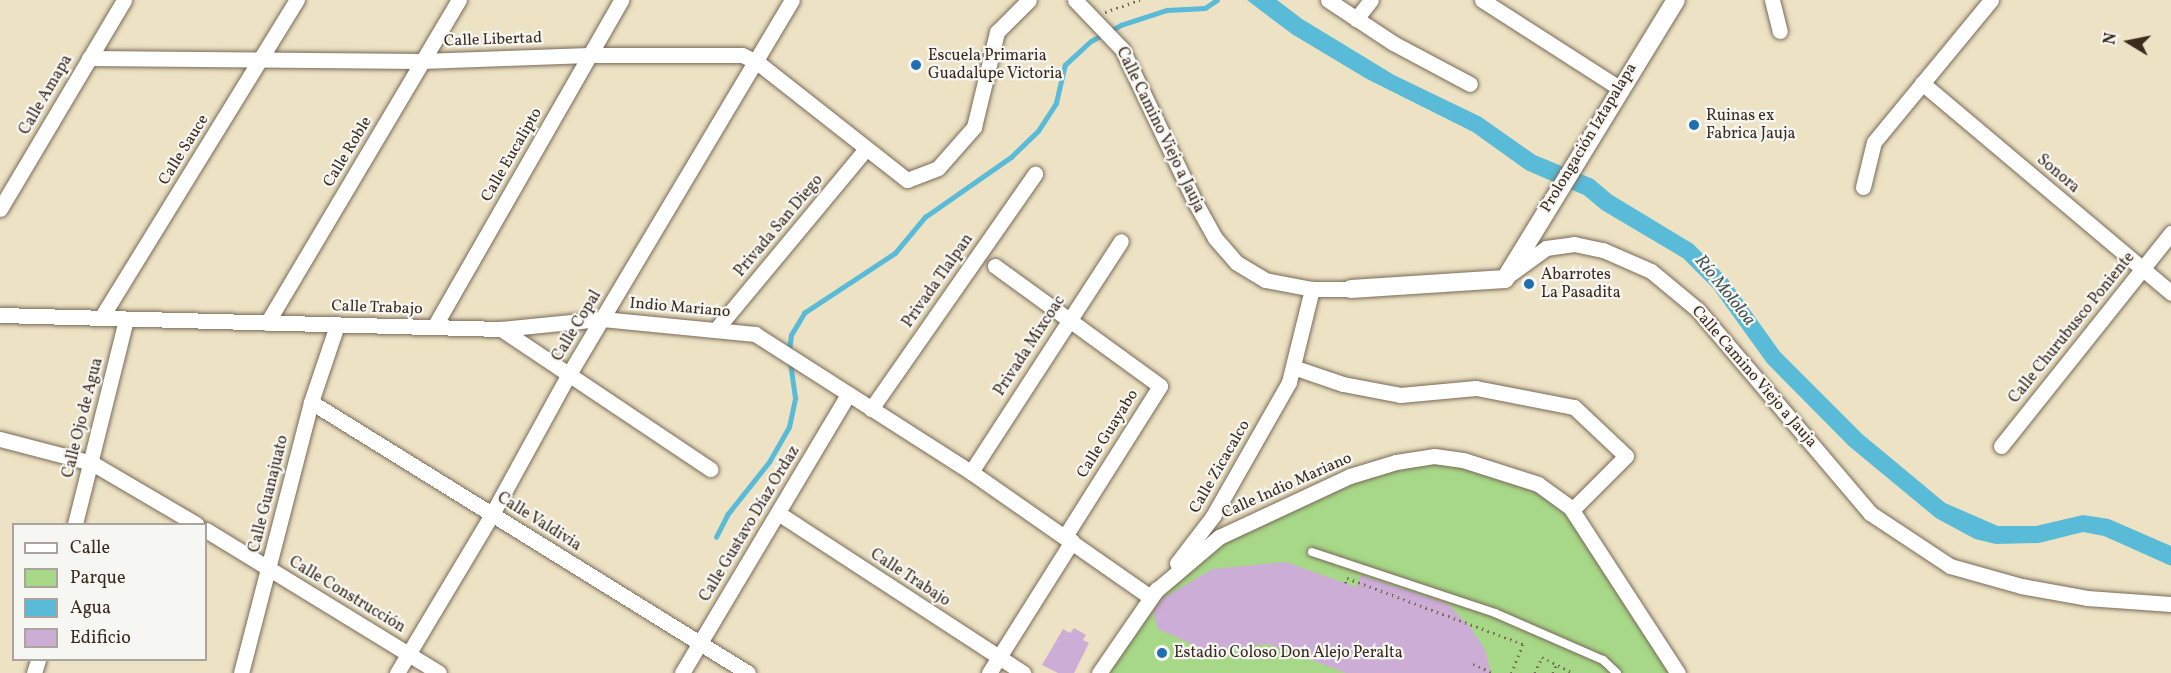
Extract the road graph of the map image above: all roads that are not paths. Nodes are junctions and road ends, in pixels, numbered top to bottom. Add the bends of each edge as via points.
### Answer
1 (124, 0) edge
2 (297, 0) edge
3 (459, 0) edge
4 (621, 0) edge
5 (792, 0) edge
6 (1029, 0) edge
7 (1075, 0) edge
8 (1328, 0) edge
9 (1371, 0) edge
10 (1482, 0) edge
11 (1676, 0) edge
12 (1772, 0) edge
13 (1991, 0) edge
14 (1356, 19) junction
15 (1780, 31) dead end
16 (589, 55) junction
17 (88, 58) junction
18 (261, 60) junction
19 (422, 61) junction
20 (757, 62) junction
21 (1922, 83) junction
22 (1470, 84) dead end
23 (1619, 88) junction
24 (866, 149) junction
25 (1035, 174) dead end
26 (1863, 187) dead end
27 (0, 209) edge
28 (2171, 232) edge
29 (1121, 241) dead end
30 (995, 266) dead end
31 (2142, 269) junction
32 (1505, 279) junction
33 (1312, 289) junction
34 (1351, 289) joint
35 (2171, 293) edge
36 (0, 315) edge
37 (1070, 317) junction
38 (101, 318) junction
39 (126, 319) junction
40 (602, 319) junction
41 (267, 323) junction
42 (337, 325) junction
43 (434, 327) junction
44 (718, 327) junction
45 (501, 329) junction
46 (1293, 368) junction
47 (569, 374) junction
48 (848, 394) junction
49 (311, 402) junction
50 (871, 409) junction
51 (0, 439) edge
52 (2001, 446) dead end
53 (92, 463) junction
54 (710, 469) dead end
55 (971, 472) junction
56 (1572, 510) junction
57 (778, 513) junction
58 (492, 514) junction
59 (76, 523) edge
60 (193, 523) edge
61 (207, 531) edge
62 (1068, 538) junction
63 (1312, 552) dead end
64 (269, 568) junction
65 (1152, 595) junction
66 (2171, 604) edge
67 (700, 644) junction
68 (408, 654) junction
69 (998, 658) junction
70 (240, 673) edge
71 (397, 673) edge
72 (439, 673) edge
73 (682, 673) edge
74 (748, 673) edge
75 (989, 673) edge
76 (1023, 673) edge
77 (1099, 673) edge
78 (1617, 673) edge
79 (1678, 673) edge

1 - 17 street, Calle Amapa
2 - 18 street, Calle Sauce
3 - 19 street, Calle Roble
4 - 16 street, Calle Eucalipto
5 - 20 street, Calle Copal
6 - 24 street, Calle Libertad via 997,32 974,127 938,168 907,180
7 - 33 street, Calle Camino Viejo a Jauja via 1122,49 1166,147 1215,238 1237,263 1265,279
8 - 14 street
9 - 14 street
10 - 23 street
11 - 23 street, Prolongación Iztapalapa
12 - 15 street
13 - 21 street
14 - 22 street
16 - 19 street, Calle Libertad
16 - 20 street, Calle Libertad via 742,55
16 - 43 street, Calle Eucalipto
17 - 18 street, Calle Libertad
17 - 27 street, Calle Amapa
18 - 19 street, Calle Libertad
18 - 38 street, Calle Sauce
19 - 41 street, Calle Roble
20 - 24 street, Calle Libertad
20 - 40 street, Calle Copal
21 - 26 street via 1874,142
21 - 31 street, Sonora
23 - 32 street, Prolongación Iztapalapa
24 - 44 street, Privada San Diego
25 - 50 street, Privada Tlalpan
28 - 31 street, Calle Churubusco Poniente
29 - 37 street, Privada Mixcoac
30 - 37 street
31 - 35 street, Sonora
31 - 52 street, Calle Churubusco Poniente
32 - 34 street, Calle Camino Viejo a Jauja
32 - 66 street, Calle Camino Viejo a Jauja via 1546,248 1574,244 1603,250 1651,271 1698,310 1870,513 1950,566 2021,586 2088,598
33 - 34 street, Calle Camino Viejo a Jauja
33 - 46 street, Calle Zicacalco
36 - 38 street, Calle Trabajo
37 - 55 street, Privada Mixcoac
37 - 62 street, Calle Guayabo via 1160,386
38 - 39 street, Calle Trabajo
39 - 41 street, Calle Trabajo
39 - 53 street, Calle Ojo de Agua
40 - 44 street, Indio Mariano via 700,330
40 - 45 street, Indio Mariano
40 - 47 street, Calle Copal
41 - 42 street, Calle Trabajo
42 - 43 street, Calle Trabajo
42 - 49 street, Calle Guanajuato
43 - 45 street, Calle Trabajo
44 - 48 street, Indio Mariano via 755,334
45 - 47 street
46 - 56 street via 1343,384 1400,395 1476,388 1574,407 1626,456
46 - 65 street, Calle Zicacalco via 1290,382 1213,516
47 - 54 street
47 - 58 street, Calle Copal
48 - 50 street
48 - 57 street, Calle Gustavo Díaz Ordaz
49 - 58 street, Calle Valdivia
49 - 64 street, Calle Guanajuato
50 - 55 street
51 - 53 street
53 - 59 street, Calle Ojo de Agua
53 - 60 street
55 - 62 street
56 - 65 street, Calle Indio Mariano via 1538,484 1499,469 1434,456 1396,462 1350,476 1228,531
56 - 79 street, Calle Indio Mariano
57 - 67 street, Calle Gustavo Díaz Ordaz
57 - 69 street, Calle Trabajo
58 - 67 street, Calle Valdivia
58 - 68 street, Calle Copal
61 - 64 street, Calle Construcción
62 - 65 street
62 - 69 street, Calle Guayabo
63 - 78 lane via 1495,613 1603,660
64 - 68 street, Calle Construcción
64 - 70 street, Calle Guanajuato
65 - 77 street, Calle Zicacalco
67 - 73 street, Calle Gustavo Díaz Ordaz
67 - 74 street, Calle Valdivia
68 - 71 street, Calle Copal
68 - 72 street, Calle Construcción
69 - 75 street, Calle Guayabo
69 - 76 street, Calle Trabajo

